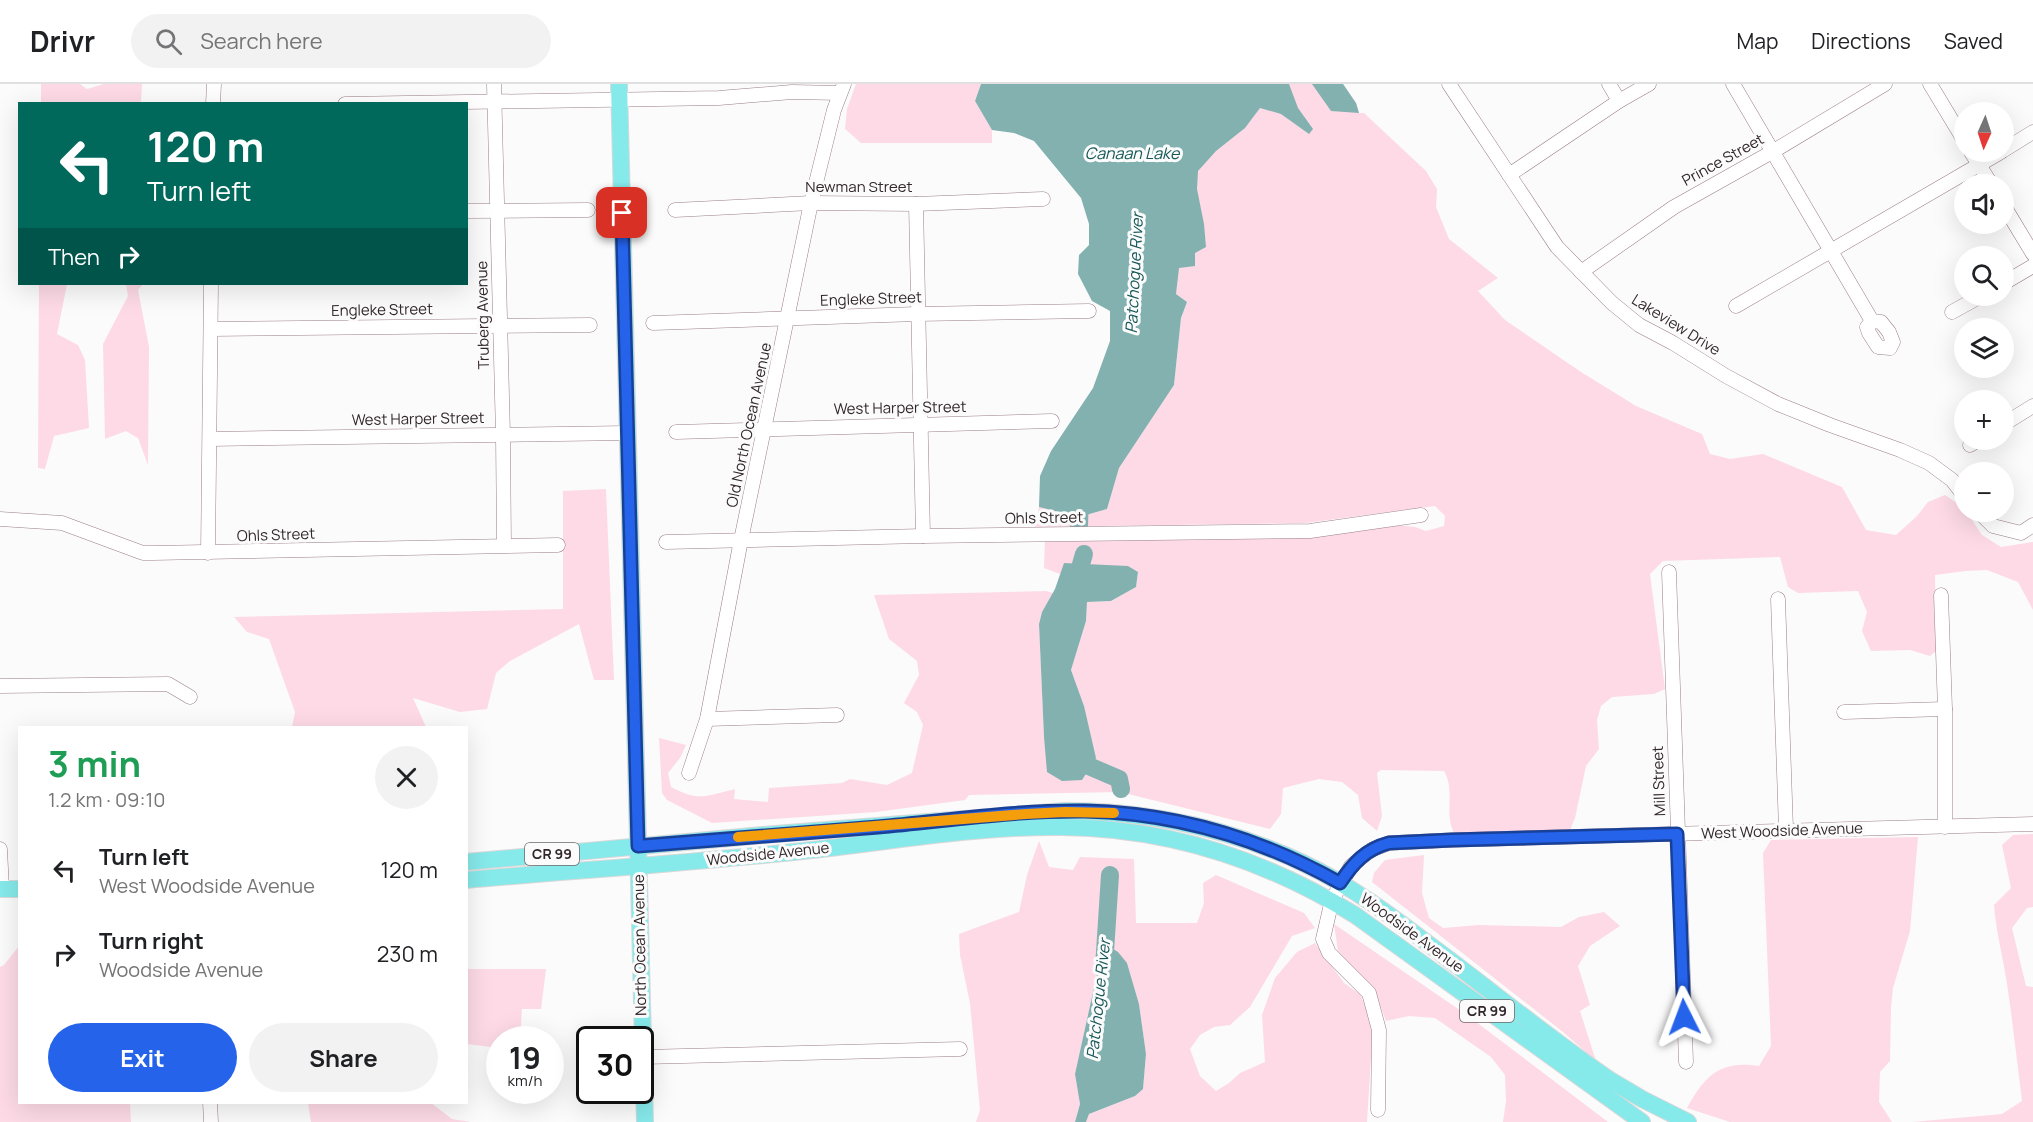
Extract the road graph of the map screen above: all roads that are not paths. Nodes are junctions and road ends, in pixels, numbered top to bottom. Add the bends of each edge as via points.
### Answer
1 (214, 84) edge
2 (494, 84) edge
3 (1449, 84) edge
4 (1609, 84) edge
5 (1649, 84) edge
6 (1733, 84) edge
7 (1885, 84) edge
8 (1930, 84) edge
9 (842, 88) edge
10 (718, 91) edge
11 (619, 92) edge
12 (495, 101) junction
13 (1619, 101) junction
14 (213, 102) edge
15 (445, 102) edge
16 (1954, 124) edge
17 (2033, 132) edge
18 (2014, 144) edge
19 (1772, 152) junction
20 (1977, 162) edge
21 (1984, 162) edge
22 (1979, 165) junction
23 (1985, 174) edge
24 (1509, 175) junction
25 (1043, 199) dead end
26 (811, 203) junction
27 (916, 204) junction
28 (498, 210) junction
29 (588, 210) dead end
30 (675, 210) dead end
31 (468, 211) edge
32 (2014, 223) edge
33 (1830, 251) junction
34 (2033, 254) edge
35 (2033, 266) edge
36 (1581, 272) junction
37 (2014, 277) edge
38 (211, 285) edge
39 (1736, 306) dead end
40 (1963, 306) edge
41 (1089, 311) dead end
42 (1952, 312) dead end
43 (917, 314) junction
44 (788, 318) junction
45 (1872, 321) dead end
46 (653, 323) dead end
47 (500, 325) junction
48 (590, 325) dead end
49 (211, 329) junction
50 (2033, 406) edge
51 (2014, 418) edge
52 (1052, 421) dead end
53 (921, 424) junction
54 (765, 428) junction
55 (676, 432) dead end
56 (627, 433) junction
57 (503, 435) junction
58 (210, 439) junction
59 (1954, 483) edge
60 (1421, 515) dead end
61 (0, 519) edge
62 (1989, 522) edge
63 (2033, 525) edge
64 (923, 536) junction
65 (741, 540) junction
66 (666, 542) dead end
67 (504, 545) junction
68 (558, 545) dead end
69 (208, 553) junction
70 (1669, 572) dead end
71 (1941, 595) dead end
72 (1778, 599) dead end
73 (0, 686) edge
74 (190, 697) dead end
75 (1945, 710) junction
76 (1844, 712) dead end
77 (837, 715) dead end
78 (707, 719) junction
79 (689, 773) dead end
80 (2033, 824) edge
81 (1945, 827) junction
82 (1786, 829) junction
83 (1677, 834) junction
84 (638, 846) junction
85 (0, 849) edge
86 (468, 862) edge
87 (638, 866) junction
88 (468, 880) edge
89 (1, 889) edge
90 (18, 889) edge
91 (1336, 891) junction
92 (642, 1026) edge
93 (960, 1049) dead end
94 (654, 1057) edge
95 (1686, 1062) dead end
96 (210, 1104) edge
97 (644, 1104) edge
98 (1378, 1110) dead end
99 (211, 1122) edge
100 (645, 1122) edge
101 (1642, 1122) edge
102 (1688, 1122) edge

1 - 14 street
2 - 12 street, Truberg Avenue
3 - 24 street, Lakeview Drive
4 - 13 street
5 - 13 street
6 - 19 street
7 - 19 street, Prince Street
8 - 16 street
9 - 10 street
9 - 26 street, Old North Ocean Avenue
10 - 11 street
11 - 12 street
11 - 56 main road, North Ocean Avenue
12 - 15 street
12 - 28 street, Truberg Avenue
13 - 24 street
17 - 18 street
19 - 33 street
19 - 36 street, Prince Street via 1674,207
20 - 22 street
21 - 22 street
22 - 23 street
22 - 33 street
24 - 36 street, Lakeview Drive via 1557,248
25 - 27 street, Newman Street
26 - 27 street, Newman Street
26 - 30 street, Newman Street
26 - 44 street, Old North Ocean Avenue
27 - 43 street
28 - 29 street
28 - 31 street
28 - 47 street, Truberg Avenue
32 - 34 street
33 - 39 street
33 - 45 street
35 - 37 street
36 - 59 street, Lakeview Drive via 1639,325 1726,376 1778,404 1929,463
38 - 49 street
40 - 42 street
41 - 43 street, Engleke Street
43 - 44 street, Engleke Street
43 - 53 street
44 - 46 street, Engleke Street
44 - 54 street, Old North Ocean Avenue
47 - 48 street, Engleke Street
47 - 49 street, Engleke Street
47 - 57 street, Truberg Avenue
49 - 58 street
50 - 51 street
52 - 53 street, West Harper Street
53 - 54 street, West Harper Street
53 - 64 street
54 - 55 street, West Harper Street
54 - 65 street, Old North Ocean Avenue
56 - 57 street, West Harper Street
56 - 84 main road, North Ocean Avenue
57 - 58 street, West Harper Street
57 - 67 street, Truberg Avenue
58 - 69 street
60 - 64 street, Ohls Street via 1311,531
61 - 69 street, Ohls Street via 62,523 143,553
62 - 63 street via 2021,533
64 - 65 street, Ohls Street
65 - 66 street, Ohls Street
65 - 78 street, Old North Ocean Avenue
67 - 68 street, Ohls Street
67 - 69 street, Ohls Street
70 - 83 street, Mill Street
71 - 75 street
72 - 82 street
73 - 74 street via 168,684
75 - 76 street
75 - 81 street
77 - 78 street
78 - 79 street, Old North Ocean Avenue
80 - 81 street, West Woodside Avenue
81 - 82 street, West Woodside Avenue
82 - 83 street, West Woodside Avenue
83 - 91 street, West Woodside Avenue via 1389,843 1351,866
83 - 95 street, Mill Street
84 - 86 main road, CR 99
84 - 87 main road, North Ocean Avenue
84 - 91 main road, Woodside Avenue / CR 99 via 1026,814 1103,812 1158,818 1232,835 1294,859
85 - 89 street
87 - 88 main road, CR 99
87 - 91 main road, Woodside Avenue / CR 99 via 986,831 1098,828 1224,853
87 - 92 main road, North Ocean Avenue
89 - 90 main road
91 - 98 street via 1324,932 1325,947 1369,993 1379,1030
91 - 101 main road, Woodside Avenue / CR 99 via 1355,915
91 - 102 main road, Woodside Avenue / CR 99 via 1414,933 1610,1080
93 - 94 street
96 - 99 street
97 - 100 main road, North Ocean Avenue

